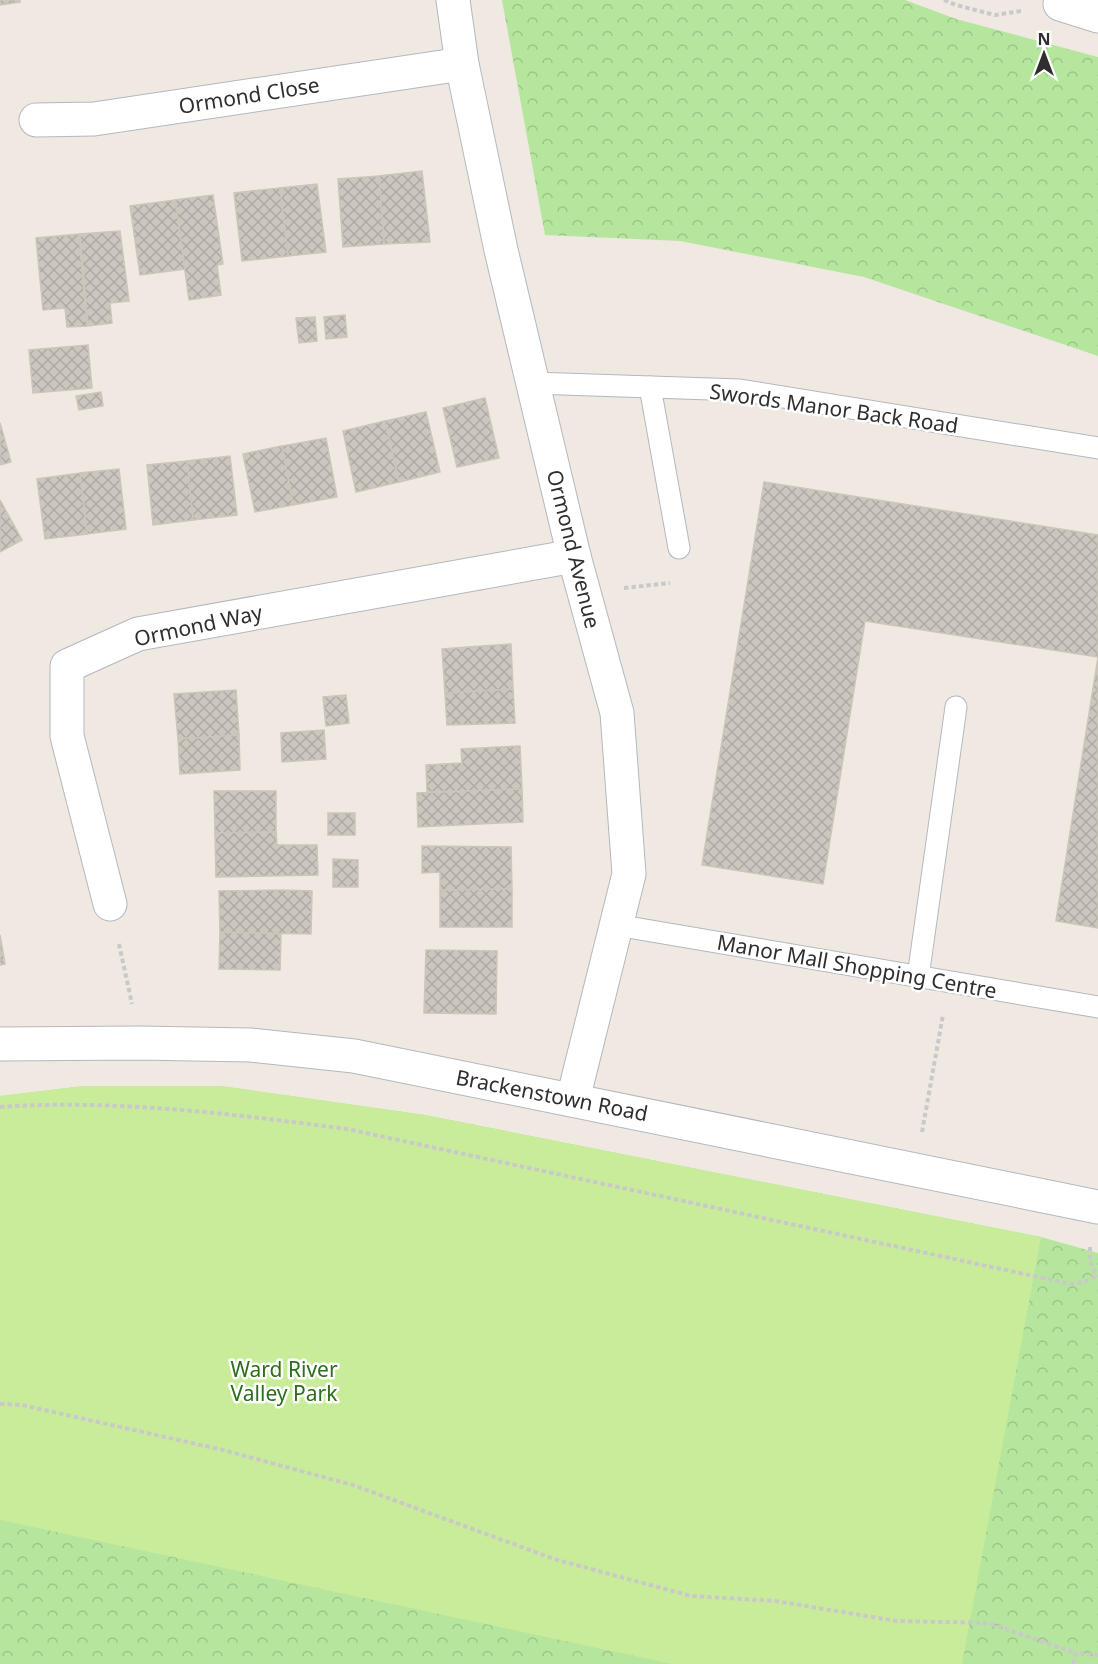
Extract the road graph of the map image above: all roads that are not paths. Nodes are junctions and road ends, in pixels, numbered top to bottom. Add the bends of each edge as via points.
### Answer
1 (453, 0) edge
2 (1060, 4) road end
3 (1098, 16) edge
4 (462, 64) junction
5 (36, 120) dead end
6 (533, 383) junction
7 (650, 387) junction
8 (1098, 448) edge
9 (679, 548) road end
10 (574, 556) junction
11 (956, 707) dead end
12 (110, 904) road end
13 (616, 925) junction
14 (918, 976) junction
15 (1098, 1007) edge
16 (0, 1044) edge
17 (573, 1099) junction
18 (1098, 1207) edge

1 - 4 street, Ormond Avenue
2 - 3 street
4 - 5 street, Ormond Close via 94,119
4 - 6 street, Ormond Avenue
6 - 7 lane, Swords Manor Back Road
6 - 10 street, Ormond Avenue
7 - 8 lane, Swords Manor Back Road via 740,390
7 - 9 lane
10 - 12 street, Ormond Way via 138,634 67,666 67,736
10 - 13 street, Ormond Avenue via 617,713 629,874
11 - 14 lane
13 - 14 lane, Manor Mall Shopping Centre
13 - 17 street, Ormond Avenue
14 - 15 lane, Manor Mall Shopping Centre
16 - 17 street, Brackenstown Road via 250,1045 354,1056
17 - 18 street, Brackenstown Road

